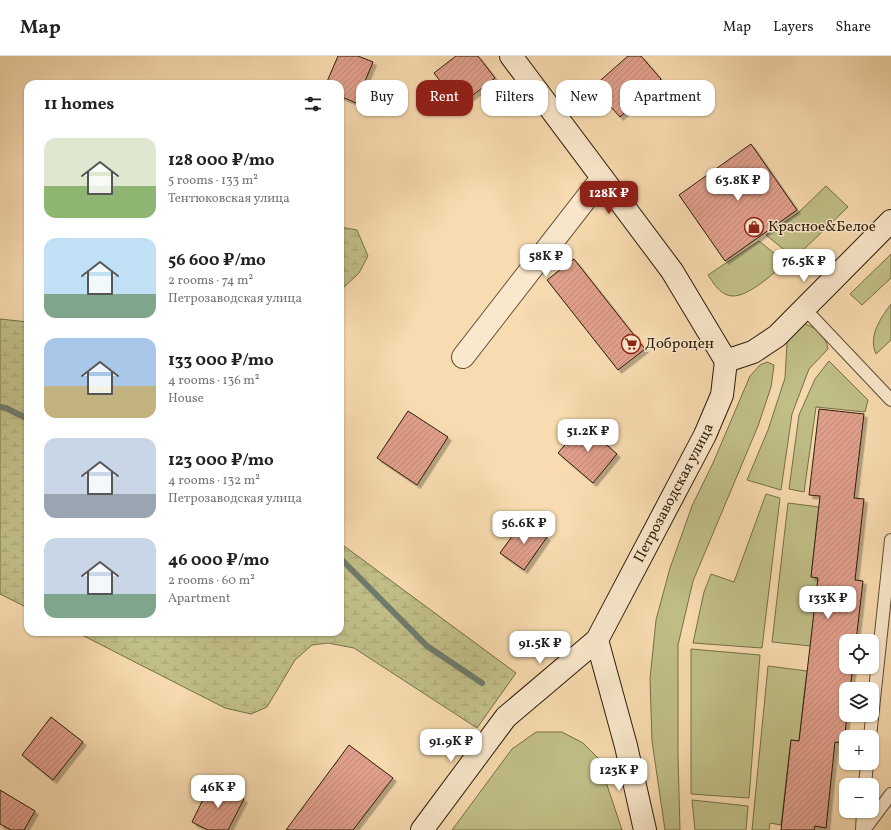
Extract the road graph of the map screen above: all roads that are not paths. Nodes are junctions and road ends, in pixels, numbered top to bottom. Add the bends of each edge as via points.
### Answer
1 (511, 56) edge
2 (602, 178) junction
3 (891, 221) edge
4 (804, 308) junction
5 (463, 357) dead end
6 (726, 361) junction
7 (891, 400) edge
8 (891, 540) edge
9 (597, 640) junction
10 (871, 730) edge
11 (891, 794) edge
12 (863, 818) edge
13 (422, 830) edge
14 (645, 830) edge
15 (863, 830) edge

1 - 2 street
2 - 5 street
2 - 6 street via 672,271
3 - 4 street
4 - 6 street via 777,336 754,352
4 - 7 lane
6 - 9 street, Петрозаводская улица via 722,395 705,436
8 - 10 lane
9 - 13 street via 506,717
9 - 14 street via 626,746
11 - 15 lane
12 - 15 lane

